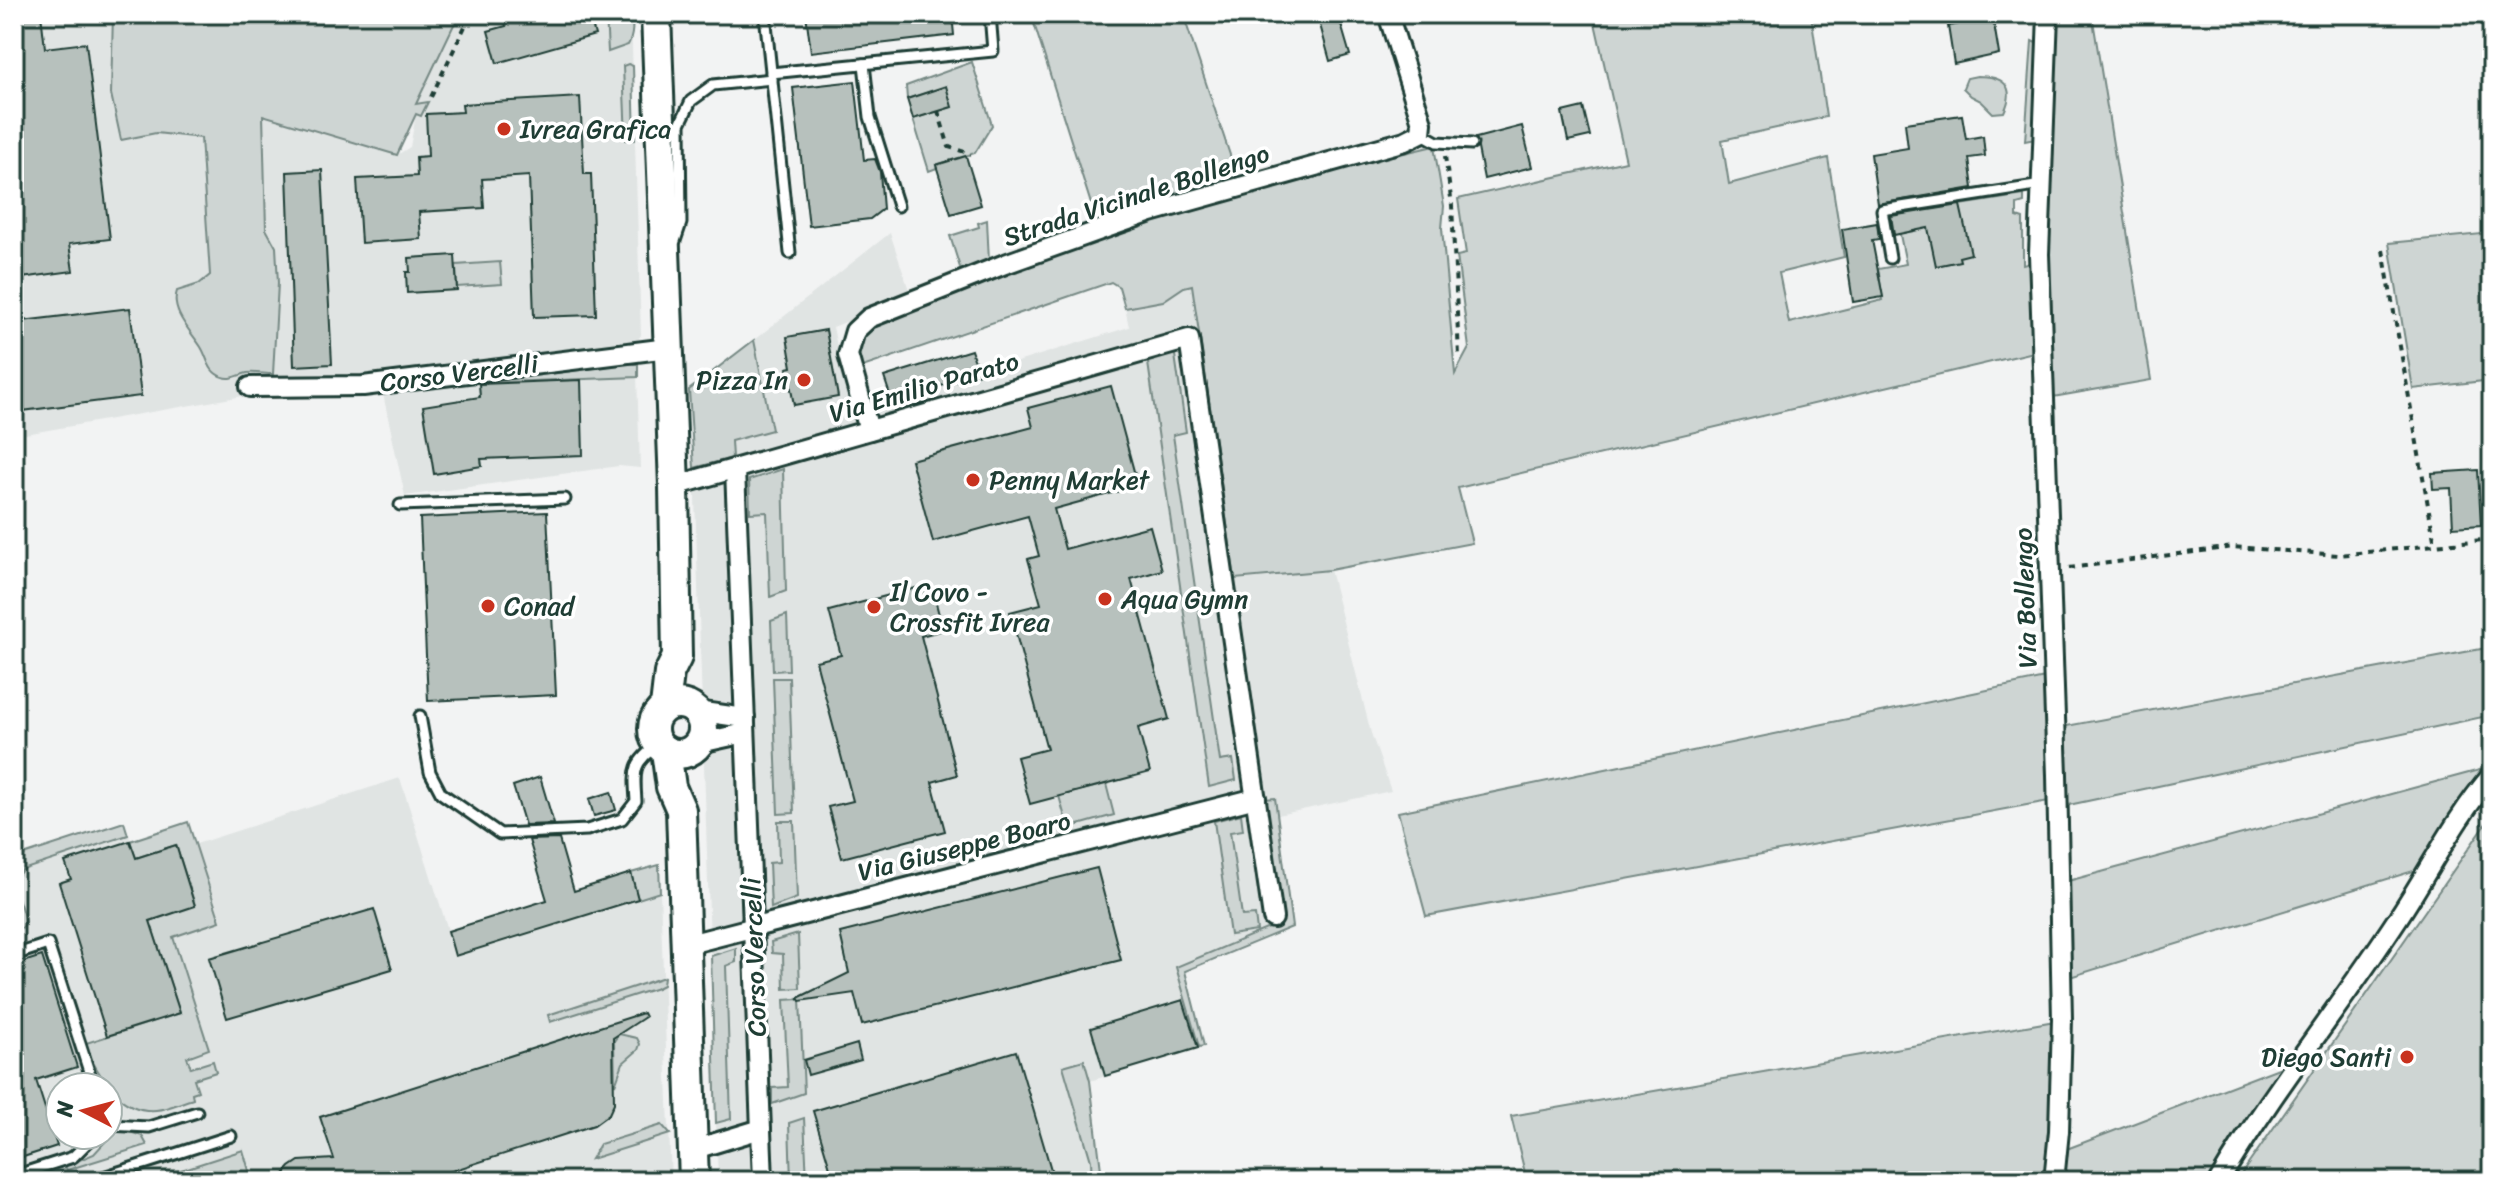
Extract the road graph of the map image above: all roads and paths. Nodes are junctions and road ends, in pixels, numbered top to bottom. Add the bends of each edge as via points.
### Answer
1 (471, 14) edge
2 (656, 14) edge
3 (765, 14) edge
4 (990, 14) edge
5 (1388, 14) edge
6 (2048, 14) edge
7 (864, 64) junction
8 (771, 76) junction
9 (431, 97) dead end
10 (938, 111) dead end
11 (1421, 133) junction
12 (1443, 142) junction
13 (1472, 144) dead end
14 (971, 154) dead end
15 (2042, 185) junction
16 (898, 206) dead end
17 (2383, 250) dead end
18 (790, 253) dead end
19 (1890, 258) dead end
20 (665, 271) junction
21 (668, 348) junction
22 (1459, 356) dead end
23 (250, 387) dead end
24 (869, 430) junction
25 (735, 469) junction
26 (674, 486) junction
27 (565, 499) dead end
28 (400, 505) dead end
29 (2492, 539) edge
30 (2435, 545) junction
31 (2050, 570) junction
32 (684, 708) junction
33 (420, 716) dead end
34 (745, 726) junction
35 (679, 747) junction
36 (2492, 775) edge
37 (1256, 798) junction
38 (1273, 918) dead end
39 (753, 927) junction
40 (685, 945) junction
41 (14, 955) edge
42 (89, 1071) edge
43 (197, 1112) dead end
44 (124, 1126) edge
45 (761, 1129) junction
46 (231, 1136) dead end
47 (692, 1150) junction
48 (79, 1151) edge
49 (14, 1176) edge
50 (91, 1181) edge
51 (694, 1181) edge
52 (763, 1181) edge
53 (2054, 1181) edge
54 (2219, 1181) edge

1 - 9 path
2 - 20 main road
3 - 8 lane
4 - 7 lane via 993,51
5 - 11 street
6 - 15 street, Via Bollengo
7 - 8 lane
7 - 16 lane via 870,117
8 - 18 lane
8 - 20 lane via 713,85 691,101 680,124 681,223
10 - 14 path via 949,147
11 - 12 lane
11 - 24 street, Strada Vicinale Bollengo via 1151,212 869,318 855,331 848,355
12 - 13 lane
12 - 22 path via 1452,205
15 - 19 lane via 1882,210
15 - 31 street, Via Bollengo via 2039,254
17 - 30 path
20 - 21 main road
21 - 23 street, Corso Vercelli via 363,386
21 - 26 main road
24 - 25 street, Via Emilio Parato
24 - 37 street, Via Emilio Parato via 1189,339
25 - 26 street, Via Emilio Parato
25 - 34 street, Corso Vercelli
26 - 32 main road via 677,657 669,673
27 - 28 lane
29 - 30 path
30 - 31 path via 2339,555 2233,547
31 - 53 street, Via Bollengo via 2062,1019
32 - 34 street
32 - 35 main road via 704,726
32 - 35 main road via 654,721 653,732
33 - 35 lane via 430,772 441,793 500,834 587,830 622,819 636,801 634,771 640,758
34 - 35 street
34 - 39 street, Corso Vercelli
35 - 40 main road via 690,789 681,810
36 - 54 street via 2467,804 2399,917
37 - 38 street
37 - 39 street, Via Giuseppe Boaro
39 - 40 street, Via Giuseppe Boaro
39 - 45 street, Corso Vercelli
40 - 47 main road
41 - 42 lane via 48,944
43 - 44 lane via 149,1127
45 - 47 street
45 - 52 street, Corso Vercelli
46 - 50 lane
47 - 51 main road
48 - 49 lane

